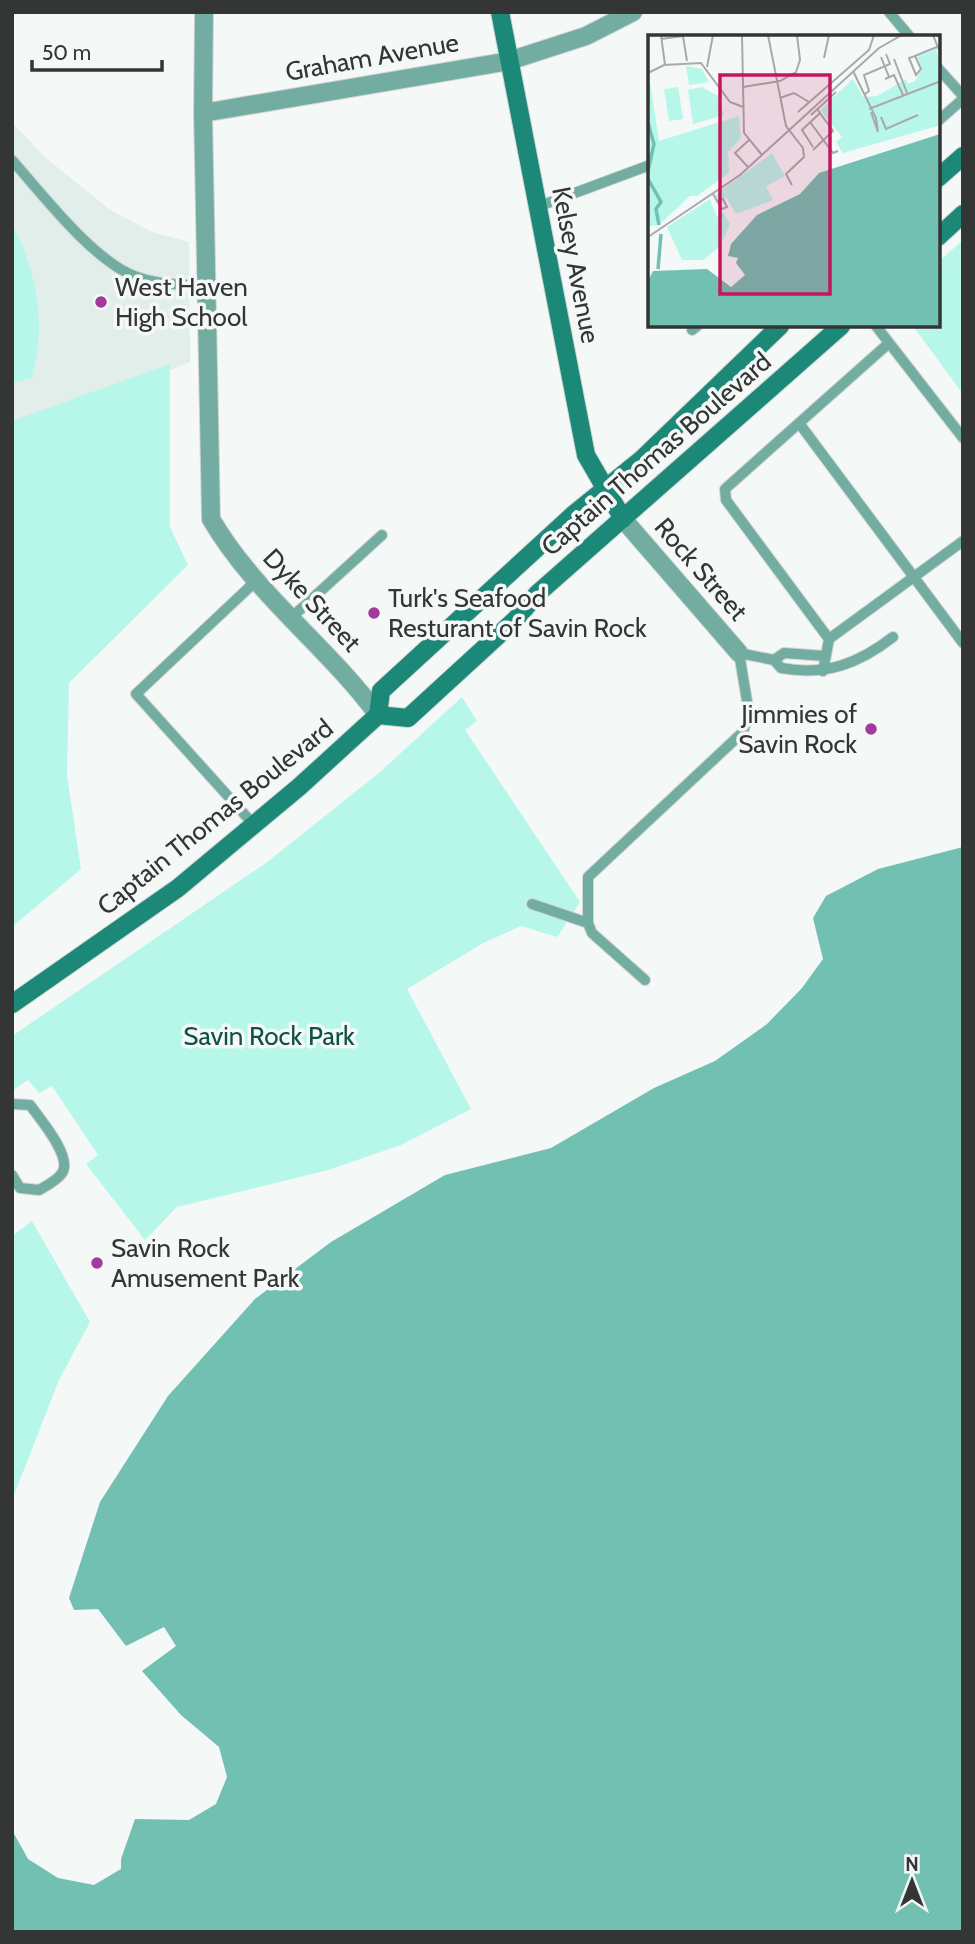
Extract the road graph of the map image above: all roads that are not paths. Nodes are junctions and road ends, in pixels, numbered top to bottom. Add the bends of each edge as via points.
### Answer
1 (204, 12) edge
2 (500, 12) edge
3 (632, 12) edge
4 (889, 12) edge
5 (908, 35) edge
6 (509, 61) junction
7 (940, 70) edge
8 (963, 97) edge
9 (203, 113) junction
10 (940, 119) edge
11 (963, 156) edge
12 (12, 160) edge
13 (648, 165) edge
14 (940, 175) edge
15 (537, 207) junction
16 (963, 214) edge
17 (940, 235) edge
18 (206, 285) junction
19 (779, 327) edge
20 (840, 327) edge
21 (877, 327) edge
22 (889, 343) junction
23 (799, 423) junction
24 (963, 438) edge
25 (604, 490) junction
26 (623, 519) junction
27 (382, 535) dead end
28 (963, 541) edge
29 (914, 576) junction
30 (257, 580) junction
31 (292, 617) junction
32 (893, 637) dead end
33 (829, 639) junction
34 (963, 643) edge
35 (739, 653) junction
36 (825, 656) junction
37 (774, 660) junction
38 (823, 671) junction
39 (378, 715) junction
40 (254, 825) junction
41 (533, 904) dead end
42 (588, 923) junction
43 (645, 980) dead end
44 (12, 1004) edge
45 (12, 1104) edge
46 (12, 1175) edge

1 - 9 street
2 - 6 main road, Kelsey Avenue
3 - 6 street, Graham Avenue via 586,36
4 - 5 lane
6 - 9 street, Graham Avenue
6 - 15 main road, Kelsey Avenue
7 - 8 lane
8 - 10 lane
9 - 18 street
11 - 14 main road
12 - 18 lane via 116,266 159,283
13 - 15 lane
15 - 25 main road, Kelsey Avenue via 586,455
16 - 17 main road
18 - 30 street, Dyke Street via 211,519 229,550
19 - 25 main road, Captain Thomas Boulevard
20 - 26 main road, Captain Thomas Boulevard
21 - 22 lane
22 - 23 lane
22 - 24 lane
23 - 29 lane
23 - 33 lane via 725,489 724,495
25 - 26 main road, Kelsey Avenue
25 - 39 main road, Captain Thomas Boulevard via 381,691
26 - 35 street, Rock Street
26 - 39 main road, Captain Thomas Boulevard via 408,718
27 - 31 lane
28 - 29 lane
29 - 33 lane
29 - 34 lane
30 - 31 street, Dyke Street
30 - 40 lane via 136,694
31 - 39 street, Dyke Street
32 - 38 lane via 853,663
33 - 36 lane
35 - 37 lane
35 - 42 lane via 749,713 743,732 588,877
36 - 37 lane via 784,653
36 - 38 lane
37 - 38 lane via 781,668
39 - 40 main road, Captain Thomas Boulevard
40 - 44 main road, Captain Thomas Boulevard via 167,896
41 - 42 lane
42 - 43 lane via 599,942
45 - 46 lane via 30,1105 63,1154 65,1165 62,1174 39,1190 20,1188

